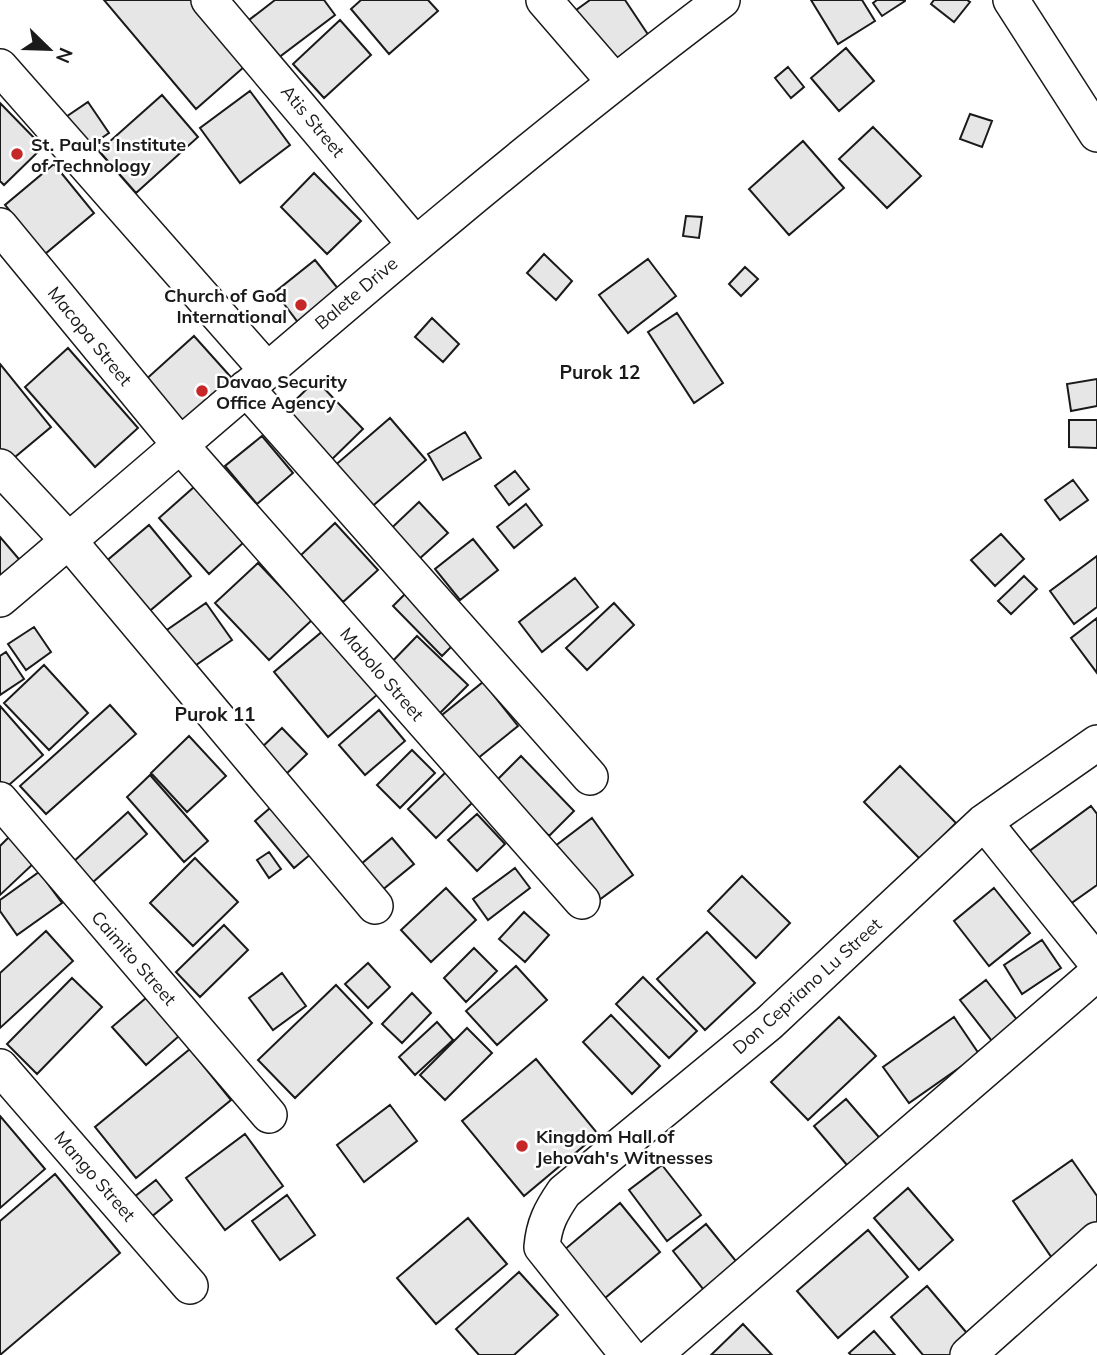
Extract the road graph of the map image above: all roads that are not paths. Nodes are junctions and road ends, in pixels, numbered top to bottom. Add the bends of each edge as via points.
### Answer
1 (209, 0) edge
2 (544, 0) edge
3 (722, 0) edge
4 (1012, 0) edge
5 (0, 67) edge
6 (614, 81) junction
7 (1097, 134) edge
8 (0, 226) edge
9 (415, 244) junction
10 (256, 378) junction
11 (181, 446) junction
12 (0, 467) edge
13 (68, 540) junction
14 (0, 599) edge
15 (1097, 743) edge
16 (590, 777) dead end
17 (0, 800) edge
18 (984, 822) junction
19 (582, 901) dead end
20 (376, 906) dead end
21 (1097, 963) edge
22 (1097, 973) edge
23 (0, 1067) edge
24 (269, 1115) dead end
25 (1097, 1240) edge
26 (190, 1286) dead end
27 (628, 1355) edge
28 (654, 1355) edge
29 (968, 1355) edge

1 - 9 street, Atis Street
2 - 6 street
3 - 6 street, Balete Drive
4 - 7 street
5 - 10 street
6 - 9 street, Balete Drive
8 - 11 street, Macopa Street
9 - 10 street, Balete Drive
10 - 11 street, Balete Drive
10 - 16 street
11 - 13 street, Balete Drive
11 - 19 street, Mabolo Street
12 - 13 street
13 - 14 street, Balete Drive
13 - 20 street
15 - 18 street, Don Cepriano Lu Street
17 - 24 street, Caimito Street
18 - 21 street
18 - 27 street, Don Cepriano Lu Street via 769,1023 564,1192 549,1214 542,1247
22 - 28 street
23 - 26 street, Mango Street
25 - 29 street

